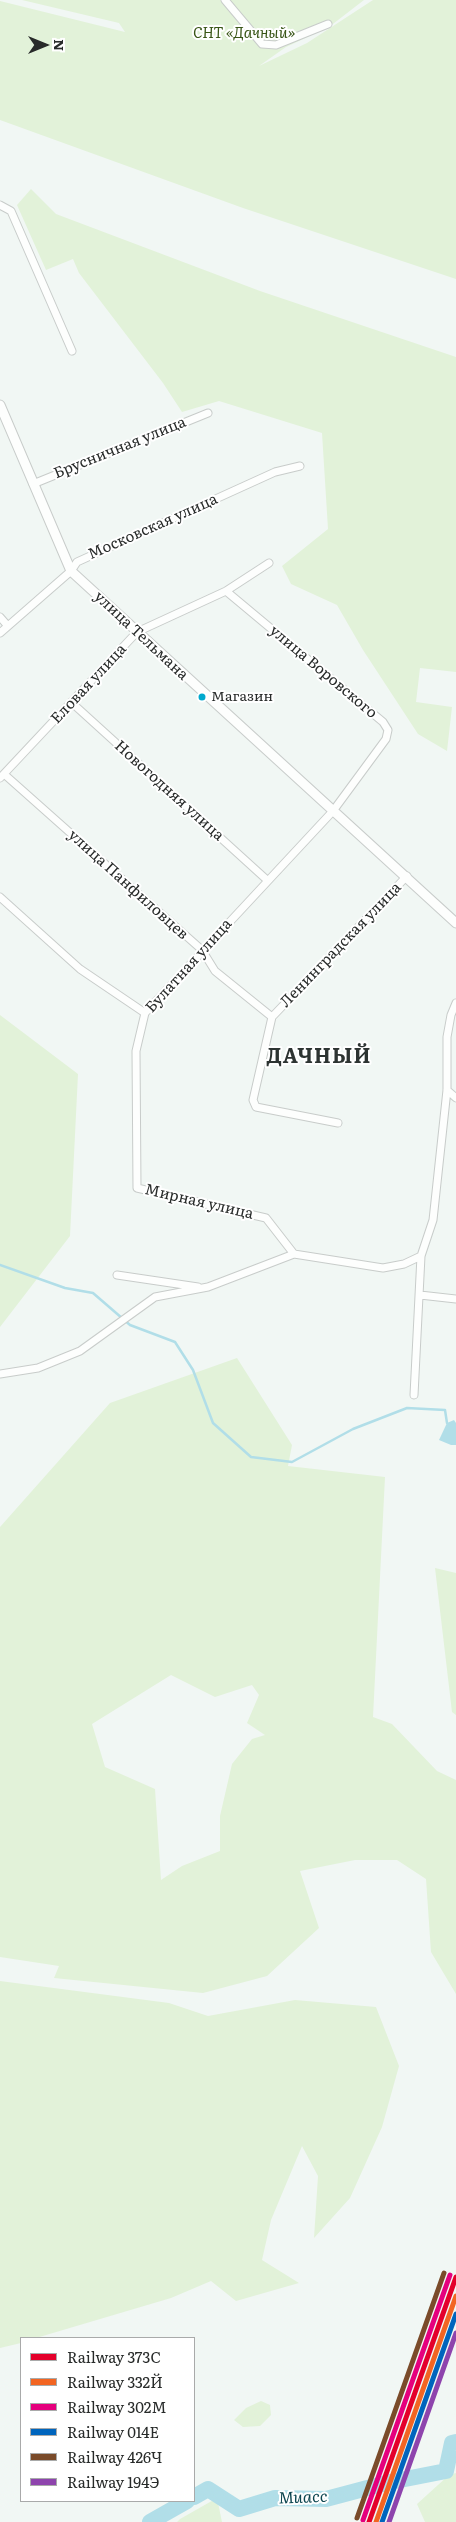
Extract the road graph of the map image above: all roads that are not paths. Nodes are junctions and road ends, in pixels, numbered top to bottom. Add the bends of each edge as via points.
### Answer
1 (225, 0) edge
2 (328, 24) dead end
3 (0, 205) edge
4 (72, 351) dead end
5 (0, 405) edge
6 (208, 413) dead end
7 (300, 466) dead end
8 (33, 484) junction
9 (269, 563) dead end
10 (71, 571) junction
11 (226, 591) junction
12 (0, 617) edge
13 (7, 625) junction
14 (137, 632) junction
15 (0, 633) edge
16 (71, 702) junction
17 (2, 776) edge
18 (333, 811) junction
19 (407, 876) junction
20 (267, 880) junction
21 (0, 897) edge
22 (456, 922) edge
23 (202, 950) junction
24 (456, 1003) edge
25 (145, 1012) junction
26 (272, 1017) junction
27 (447, 1090) junction
28 (456, 1098) edge
29 (338, 1123) dead end
30 (137, 1188) joint
31 (294, 1254) junction
32 (421, 1256) junction
33 (117, 1275) dead end
34 (208, 1287) junction
35 (420, 1295) junction
36 (456, 1299) edge
37 (0, 1374) edge
38 (414, 1395) dead end

1 - 2 street via 262,44 276,45
3 - 4 street via 11,211
5 - 8 street, улица Тельмана
6 - 8 street, Брусничная улица
7 - 10 street, Московская улица via 275,472 109,546 78,562
8 - 10 street, улица Тельмана
9 - 11 street, Еловая улица
10 - 13 street, Московская улица
10 - 14 street, улица Тельмана
11 - 14 street, Еловая улица
11 - 18 street, улица Воровского via 383,722 388,730 386,739
12 - 13 street
13 - 15 street, Московская улица
14 - 16 street, Еловая улица
14 - 18 street, улица Тельмана
16 - 17 street, Еловая улица
16 - 20 street, Новогодняя улица
17 - 23 street, улица Панфиловцев
18 - 19 street, улица Тельмана
18 - 20 street, Булатная улица
19 - 22 street, улица Тельмана
19 - 26 street, Ленинградская улица
20 - 23 street, Булатная улица
21 - 25 street via 80,969
23 - 25 street, Булатная улица
23 - 26 street, улица Панфиловцев via 216,971
24 - 27 street via 447,1037
25 - 30 street, Булатная улица via 136,1051
26 - 29 street, Ленинградская улица via 253,1100 256,1107
27 - 28 street
27 - 32 street via 433,1220
30 - 31 street, Мирная улица via 266,1218
31 - 32 street via 383,1268 404,1264
31 - 34 street
32 - 35 street
33 - 34 street via 166,1284
34 - 37 street via 155,1297 80,1351 38,1368
35 - 36 street
35 - 38 street

